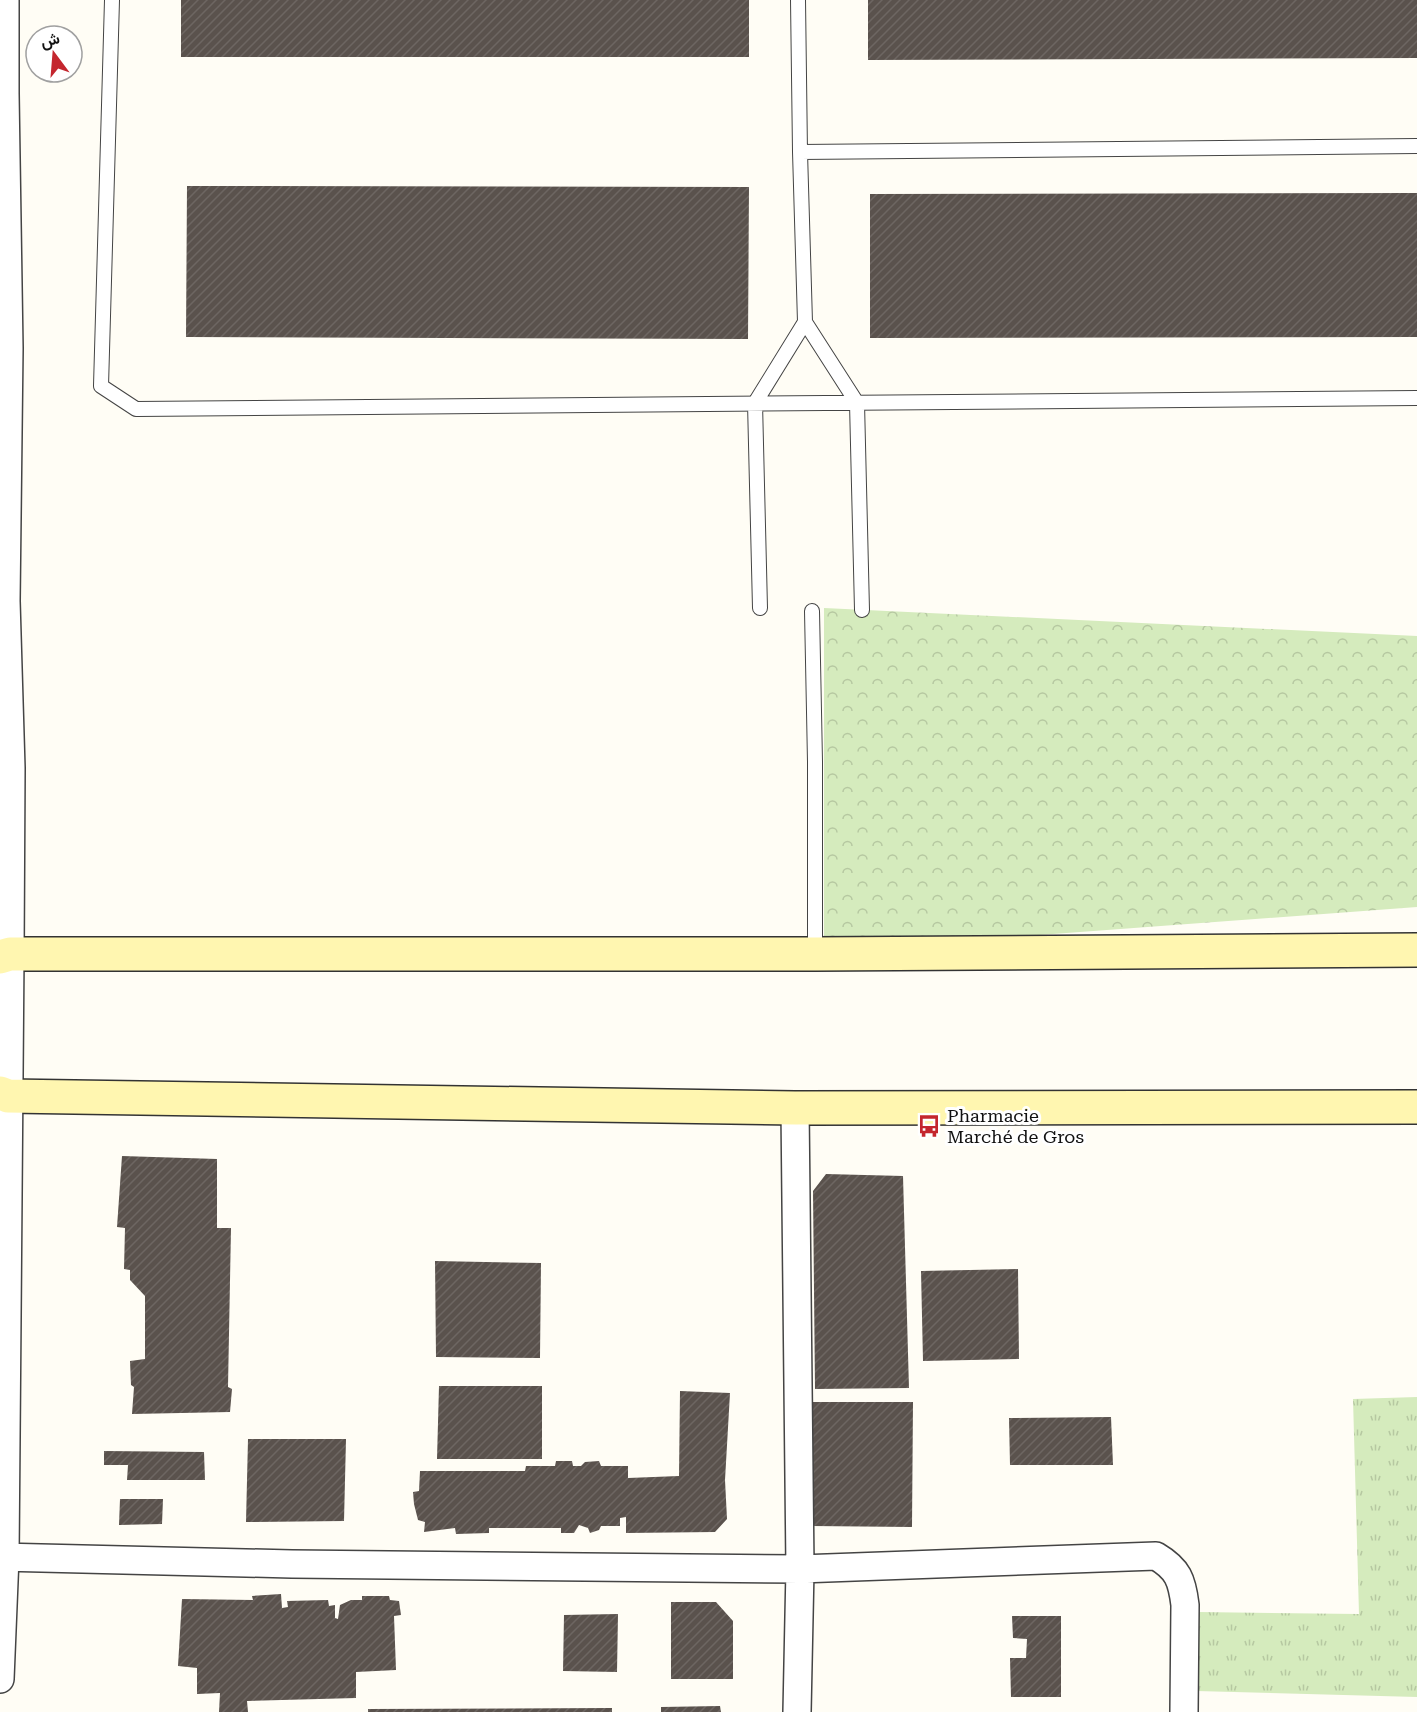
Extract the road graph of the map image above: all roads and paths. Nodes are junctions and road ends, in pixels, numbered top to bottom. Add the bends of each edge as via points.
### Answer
1 (5, 0) edge
2 (112, 0) edge
3 (798, 0) edge
4 (2, 94) edge
5 (1417, 146) edge
6 (800, 152) junction
7 (805, 322) junction
8 (4, 348) edge
9 (1417, 398) edge
10 (755, 403) junction
11 (857, 403) junction
12 (3, 601) edge
13 (760, 608) dead end
14 (862, 610) dead end
15 (812, 611) dead end
16 (1417, 950) edge
17 (815, 954) junction
18 (5, 955) edge
19 (4, 1094) edge
20 (1417, 1107) edge
21 (795, 1108) junction
22 (2, 1557) edge
23 (800, 1569) junction
24 (0, 1678) edge
25 (797, 1712) edge
26 (1184, 1712) edge

1 - 4 street
2 - 10 lane via 101,386 136,409
3 - 6 lane
4 - 8 street
5 - 6 lane
6 - 7 lane
7 - 10 lane
7 - 11 lane
8 - 12 street
9 - 11 lane
10 - 11 lane
10 - 13 lane
11 - 14 lane
12 - 18 street via 11,768
15 - 17 lane
16 - 17 street
17 - 18 street
18 - 19 street
19 - 21 street
19 - 22 street
20 - 21 street
21 - 23 street
22 - 23 street
22 - 24 street
23 - 25 street
23 - 26 street via 1156,1556 1170,1565 1183,1587

